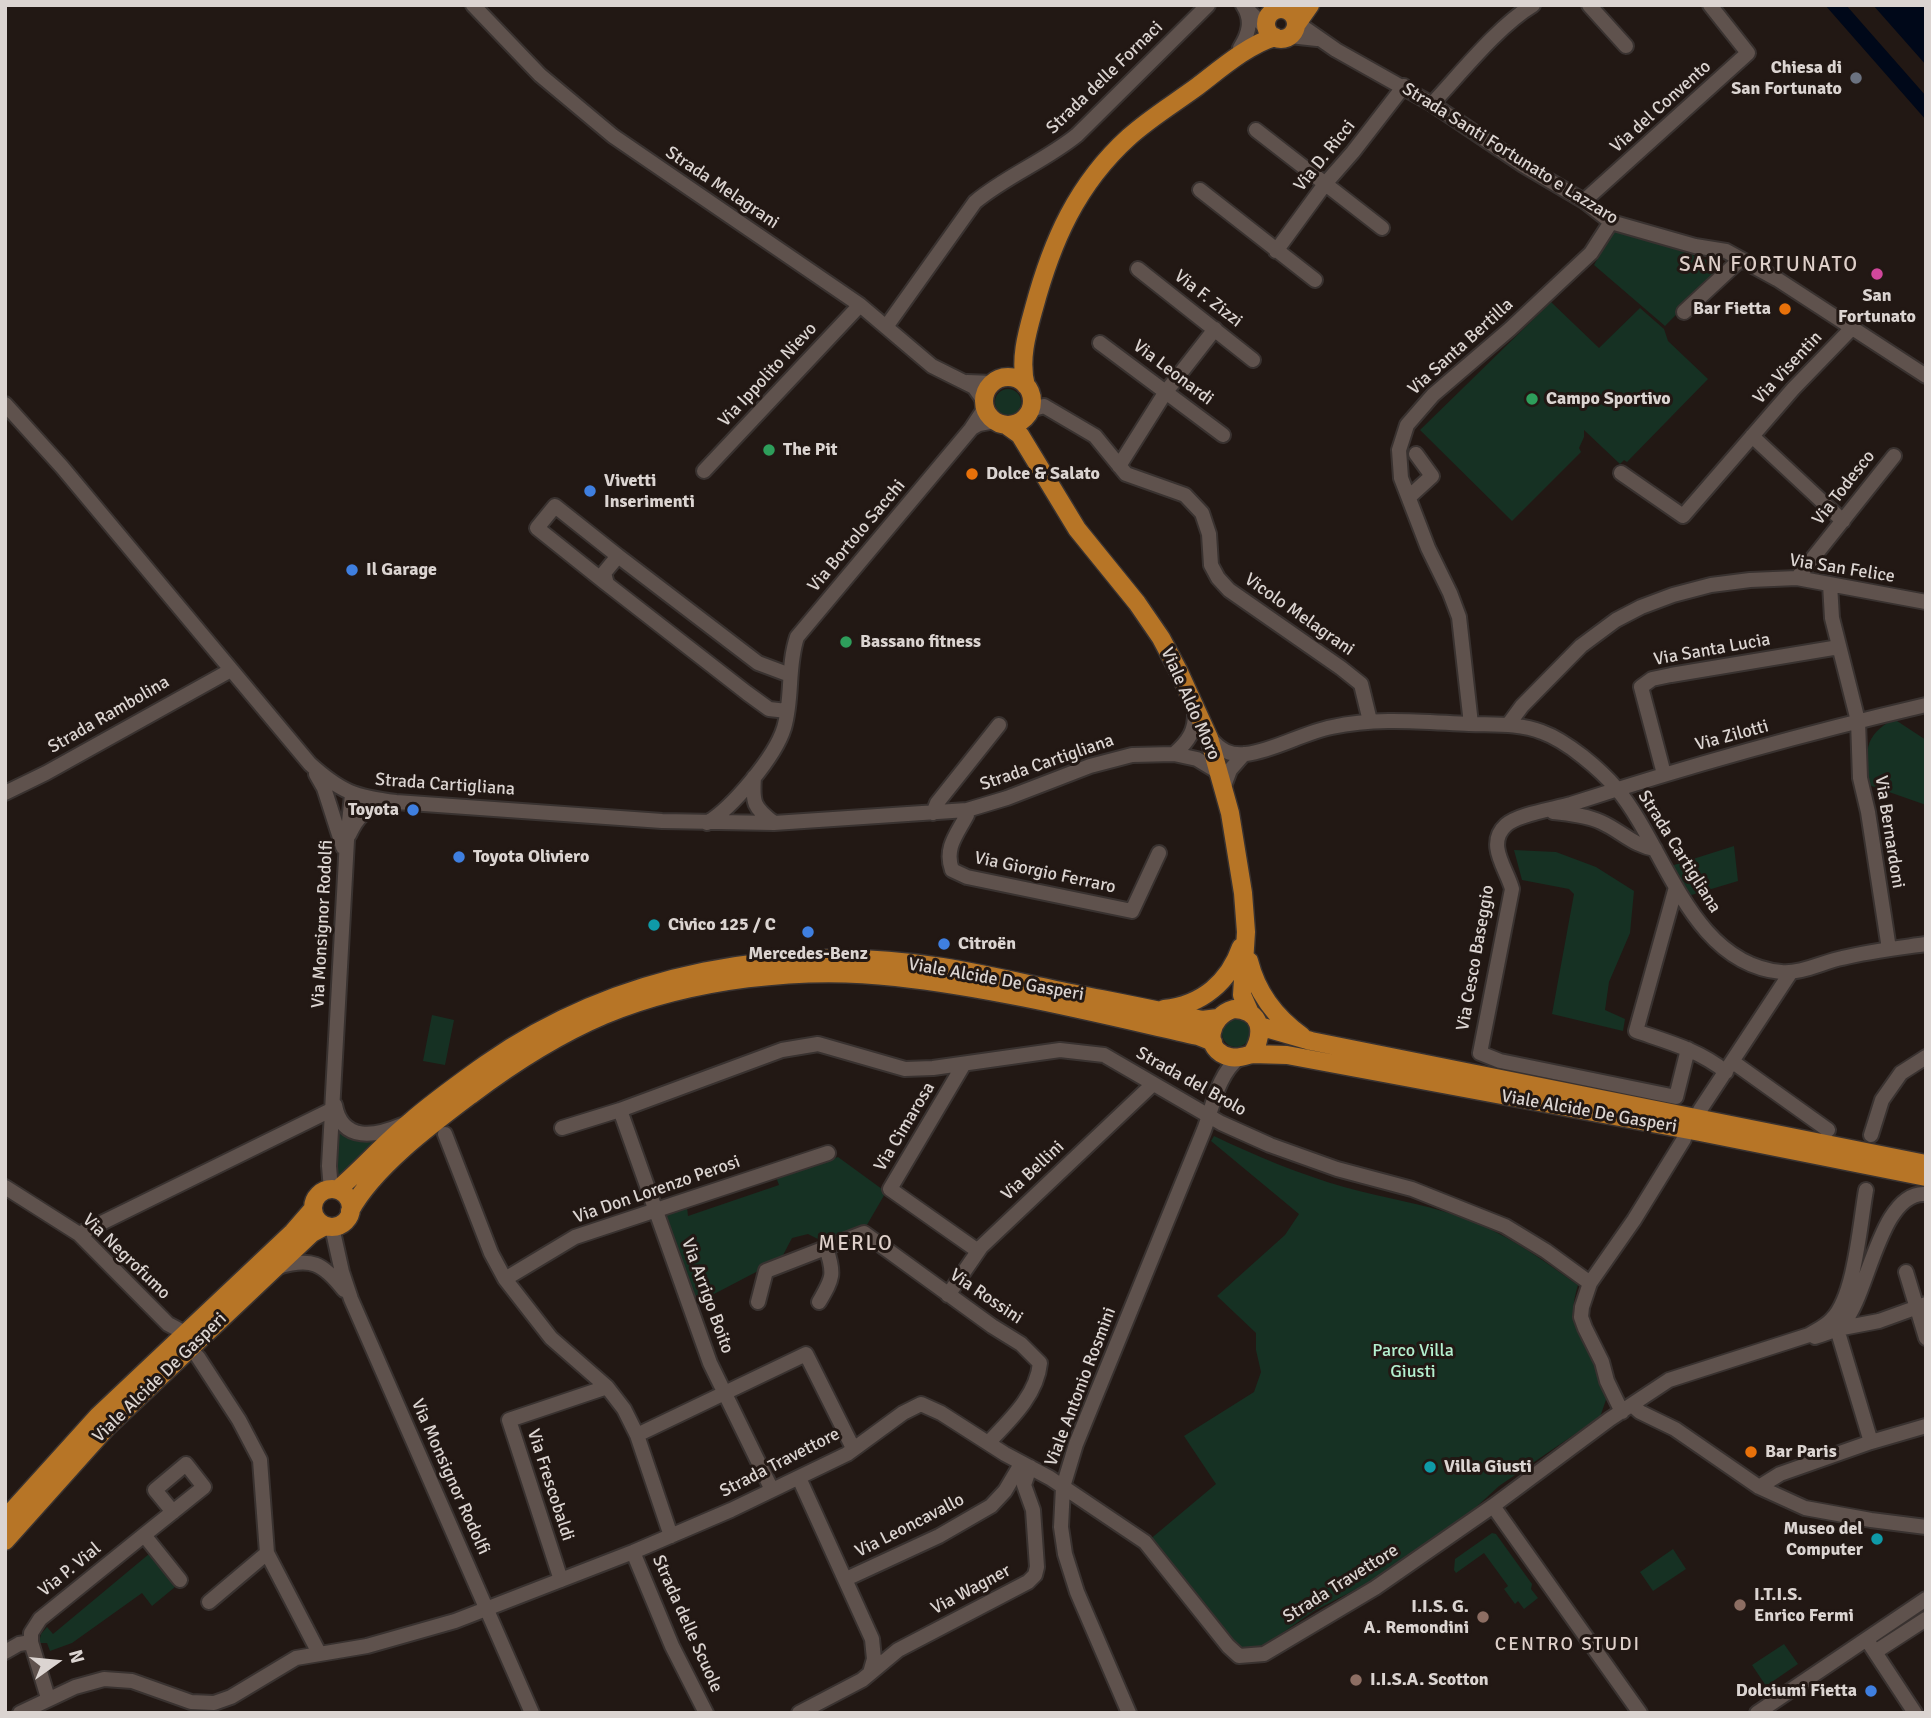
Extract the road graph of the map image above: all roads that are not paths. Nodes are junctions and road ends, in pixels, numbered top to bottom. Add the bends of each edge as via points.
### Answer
1 (473, 5) edge
2 (1208, 5) edge
3 (1312, 5) edge
4 (1533, 5) edge
5 (1589, 5) edge
6 (1710, 5) edge
7 (1246, 7) edge
8 (1280, 23) edge
9 (1318, 39) junction
10 (1626, 46) dead end
11 (1240, 48) junction
12 (1222, 67) junction
13 (1404, 86) junction
14 (1432, 104) junction
15 (1256, 130) dead end
16 (1325, 184) junction
17 (1200, 190) dead end
18 (1584, 201) junction
19 (1611, 222) junction
20 (1382, 228) dead end
21 (1276, 251) junction
22 (1741, 259) junction
23 (1138, 269) dead end
24 (1315, 280) dead end
25 (860, 305) junction
26 (1684, 312) dead end
27 (886, 327) junction
28 (1852, 328) junction
29 (1215, 329) junction
30 (1026, 338) junction
31 (1100, 343) dead end
32 (1254, 360) dead end
33 (1924, 371) edge
34 (996, 381) junction
35 (964, 382) junction
36 (1027, 388) junction
37 (1165, 393) junction
38 (5, 404) edge
39 (1055, 412) junction
40 (992, 414) junction
41 (1028, 414) junction
42 (1223, 435) dead end
43 (1752, 436) junction
44 (1416, 454) dead end
45 (1894, 456) dead end
46 (1038, 463) junction
47 (1119, 466) junction
48 (704, 471) dead end
49 (1621, 473) dead end
50 (1409, 497) junction
51 (1843, 521) junction
52 (618, 556) junction
53 (1797, 578) junction
54 (607, 584) junction
55 (1830, 584) junction
56 (1926, 602) edge
57 (1839, 646) junction
58 (231, 670) junction
59 (790, 675) junction
60 (1194, 705) junction
61 (1926, 705) edge
62 (787, 711) junction
63 (1370, 720) junction
64 (1858, 721) junction
65 (999, 724) dead end
66 (1471, 724) junction
67 (1508, 725) junction
68 (1209, 738) junction
69 (1174, 754) junction
70 (1244, 754) junction
71 (310, 764) junction
72 (1664, 774) junction
73 (1222, 779) junction
74 (1617, 789) junction
75 (5, 793) edge
76 (352, 795) junction
77 (746, 796) junction
78 (396, 802) junction
79 (967, 810) junction
80 (1548, 811) junction
81 (933, 813) junction
82 (706, 822) junction
83 (774, 823) junction
84 (742, 824) junction
85 (347, 839) junction
86 (1655, 849) junction
87 (1160, 853) dead end
88 (346, 857) junction
89 (1676, 887) junction
90 (1246, 940) junction
91 (1926, 944) edge
92 (1889, 949) junction
93 (1791, 972) junction
94 (1243, 982) junction
95 (1157, 1010) junction
96 (1222, 1015) junction
97 (1254, 1020) junction
98 (1311, 1041) junction
99 (1216, 1046) junction
100 (1688, 1049) junction
101 (1246, 1056) junction
102 (1926, 1057) edge
103 (964, 1064) junction
104 (1730, 1067) junction
105 (1222, 1079) junction
106 (1153, 1084) junction
107 (333, 1103) junction
108 (620, 1110) junction
109 (1700, 1110) dead end
110 (1209, 1116) junction
111 (411, 1121) junction
112 (562, 1128) dead end
113 (1828, 1130) dead end
114 (445, 1134) dead end
115 (1871, 1135) dead end
116 (1684, 1139) dead end
117 (828, 1153) dead end
118 (1926, 1164) edge
119 (1926, 1177) edge
120 (5, 1187) edge
121 (1866, 1191) dead end
122 (1926, 1194) edge
123 (325, 1196) junction
124 (656, 1211) junction
125 (338, 1222) junction
126 (79, 1234) junction
127 (826, 1248) junction
128 (978, 1251) junction
129 (273, 1269) junction
130 (1906, 1272) dead end
131 (505, 1279) junction
132 (1590, 1283) junction
133 (1860, 1293) junction
134 (948, 1295) junction
135 (351, 1299) junction
136 (758, 1302) dead end
137 (819, 1302) dead end
138 (1921, 1306) edge
139 (1879, 1321) junction
140 (1837, 1329) junction
141 (185, 1333) junction
142 (1926, 1338) edge
143 (198, 1357) dead end
144 (1670, 1380) junction
145 (607, 1387) junction
146 (723, 1393) junction
147 (1627, 1408) junction
148 (1926, 1426) edge
149 (637, 1435) junction
150 (989, 1442) junction
151 (1871, 1442) junction
152 (853, 1448) junction
153 (1026, 1465) junction
154 (799, 1478) junction
155 (1063, 1487) junction
156 (1759, 1487) junction
157 (772, 1490) junction
158 (1030, 1500) junction
159 (991, 1506) junction
160 (1493, 1506) junction
161 (173, 1512) dead end
162 (5, 1519) edge
163 (1926, 1527) edge
164 (144, 1535) junction
165 (671, 1536) junction
166 (5, 1541) edge
167 (633, 1552) junction
168 (267, 1553) junction
169 (846, 1579) junction
170 (180, 1580) dead end
171 (561, 1580) junction
172 (1926, 1600) edge
173 (209, 1602) dead end
174 (487, 1607) junction
175 (1926, 1619) edge
176 (872, 1639) junction
177 (31, 1642) junction
178 (1871, 1646) junction
179 (898, 1650) junction
180 (5, 1651) edge
181 (319, 1653) junction
182 (869, 1675) junction
183 (48, 1698) junction
184 (206, 1708) edge
185 (20, 1713) edge
186 (532, 1713) edge
187 (706, 1713) edge
188 (799, 1713) edge
189 (1129, 1713) edge
190 (1640, 1713) edge
191 (1757, 1713) edge
192 (1915, 1713) edge

1 - 25 street, Strada Melagrani via 540,75 613,136
2 - 27 street, Strada delle Fornaci via 1077,135 975,202
3 - 8 main road, Viale Aldo Moro
3 - 9 street, Viale Aldo Moro
4 - 14 street via 1494,38
5 - 10 street
6 - 18 street, Via del Convento via 1748,53
7 - 8 street, Strada Santi Fortunato e Lazzaro
7 - 11 street, Viale Aldo Moro via 1249,35
8 - 9 street, Strada Santi Fortunato e Lazzaro via 1303,27
8 - 11 main road, Viale Aldo Moro
8 - 12 main road, Viale Aldo Moro
9 - 13 street, Strada Santi Fortunato e Lazzaro
11 - 12 main road, Viale Aldo Moro
12 - 30 main road, Viale Aldo Moro via 1129,137 1077,199 1044,270
13 - 14 street, Strada Santi Fortunato e Lazzaro
13 - 16 street, Via D. Ricci
14 - 18 street, Strada Santi Fortunato e Lazzaro
15 - 16 street
16 - 20 street
16 - 21 street, Via D. Ricci
17 - 21 street
18 - 19 street, Strada Santi Fortunato e Lazzaro
19 - 22 street, Strada Santi Fortunato e Lazzaro via 1726,251
19 - 50 street, Via Santa Bertilla via 1591,253 1433,395 1407,425 1399,450 1401,478
21 - 24 street
22 - 26 street
22 - 28 street, Strada Santi Fortunato e Lazzaro
23 - 29 street, Via F. Zizzi
25 - 27 street, Strada Melagrani
25 - 48 street, Via Ippolito Nievo
27 - 35 street, Strada Melagrani via 932,366
28 - 33 street, Strada Santi Fortunato e Lazzaro
28 - 43 street, Via Visentin
29 - 32 street, Via F. Zizzi
29 - 37 street
30 - 34 main road, Viale Aldo Moro via 1017,358
30 - 36 main road, Viale Aldo Moro
31 - 37 street, Via Leonardi
34 - 35 street, Strada Melagrani
34 - 36 main road via 1011,378
34 - 40 main road, Viale Aldo Moro via 987,391
35 - 40 street, Strada Melagrani via 979,392
36 - 39 street, Vicolo Melagrani
36 - 41 main road, Viale Aldo Moro
37 - 42 street, Via Leonardi
37 - 47 street
38 - 58 street, Strada Cartigliana
39 - 41 street, Vicolo Melagrani via 1044,406
39 - 47 street, Vicolo Melagrani via 1095,436
40 - 41 main road via 1013,425
40 - 46 main road, Viale Aldo Moro via 1020,435
40 - 59 street, Via Bortolo Sacchi via 971,429 797,637
41 - 46 main road, Viale Aldo Moro
43 - 49 street, Via Visentin via 1683,516
43 - 51 street
44 - 50 street via 1432,476
45 - 51 street, Via Todesco
46 - 60 main road, Viale Aldo Moro via 1077,529 1161,638
47 - 63 street, Vicolo Melagrani via 1126,474 1185,495 1202,513 1218,578 1361,684
50 - 66 street, Via Santa Bertilla via 1459,617
51 - 53 street, Via Todesco
52 - 54 street via 604,573
52 - 54 street via 555,506 537,528
52 - 59 street via 758,663
53 - 55 street, Via San Felice
53 - 67 street, Via San Felice via 1711,585 1641,607 1581,646
54 - 62 street via 769,709
55 - 56 street, Via San Felice
55 - 57 street
57 - 64 street
57 - 72 street, Via Santa Lucia via 1671,675 1641,687
58 - 71 street, Strada Cartigliana
58 - 75 street, Strada Rambolina
59 - 62 street, Via Bortolo Sacchi
60 - 68 main road, Viale Aldo Moro
60 - 69 street via 1193,730
61 - 64 street, Via Zilotti
62 - 77 street, Via Bortolo Sacchi via 784,729
63 - 66 street, Strada Cartigliana
63 - 70 street, Strada Cartigliana via 1329,727
64 - 72 street, Via Zilotti
64 - 92 street, Via Bernardoni via 1860,778
65 - 81 street, Strada Cartigliana
66 - 67 street, Strada Cartigliana
67 - 74 street, Strada Cartigliana via 1555,737
68 - 70 street via 1224,752
68 - 73 main road, Viale Aldo Moro
69 - 73 street, Strada Cartigliana via 1197,759
69 - 79 street, Strada Cartigliana via 1111,759
70 - 73 street
71 - 76 street, Strada Cartigliana
71 - 88 street via 324,788
72 - 74 street, Via Zilotti
73 - 90 main road, Viale Aldo Moro via 1241,881
74 - 80 street, Via Cesco Baseggio
74 - 86 street, Strada Cartigliana
76 - 78 street, Strada Cartigliana
76 - 85 street, Via Monsignor Rodolfi
77 - 82 street
77 - 83 street
77 - 84 street, Via Bortolo Sacchi via 752,804
78 - 82 street, Strada Cartigliana
78 - 85 street via 363,812
79 - 81 street, Strada Cartigliana
79 - 87 street, Via Giorgio Ferraro via 947,858 952,870 967,877 1132,911
80 - 86 street via 1601,822 1640,847
80 - 100 street, Via Cesco Baseggio via 1518,818 1505,826 1498,838 1500,862 1512,889 1480,1053 1676,1097
81 - 83 street, Strada Cartigliana
82 - 84 street, Strada Cartigliana
83 - 84 street, Strada Cartigliana
85 - 88 street, Via Monsignor Rodolfi
86 - 89 street, Strada Cartigliana
88 - 107 street, Via Monsignor Rodolfi
89 - 93 street, Strada Cartigliana via 1706,931 1723,947 1763,968
89 - 100 street via 1636,1031
90 - 94 main road, Viale Aldo Moro
90 - 95 main road via 1220,984 1184,1005
90 - 98 main road via 1253,977 1268,1004 1283,1022
91 - 92 street, Strada Cartigliana
92 - 93 street, Strada Cartigliana
93 - 104 street
94 - 96 main road, Viale Aldo Moro
94 - 97 main road, Viale Aldo Moro via 1242,995
95 - 96 main road, Viale Alcide De Gasperi via 1202,1020
95 - 111 main road, Viale Alcide De Gasperi via 897,962 802,959 725,967 663,980 586,1009 488,1063
96 - 97 main road, Viale Alcide De Gasperi via 1239,1009
96 - 99 main road via 1212,1028
97 - 98 main road, Viale Alcide De Gasperi
97 - 101 main road via 1260,1039
98 - 118 main road, Viale Alcide De Gasperi
99 - 101 main road, Viale Alcide De Gasperi via 1224,1055
99 - 105 street, Viale Antonio Rosmini
99 - 125 main road, Viale Alcide De Gasperi via 1198,1036 1070,1007 895,976 802,974 717,984 604,1016 536,1050 440,1118 400,1153
100 - 104 street
101 - 105 street, Viale Antonio Rosmini
101 - 119 main road, Viale Alcide De Gasperi via 1287,1055
102 - 115 street via 1901,1073 1882,1100
103 - 106 street, Strada del Brolo via 1060,1049 1104,1055
103 - 108 street, Strada del Brolo via 905,1069 818,1044 790,1048
103 - 128 street, Via Cimarosa via 890,1189
104 - 109 street
104 - 113 street
105 - 110 street, Viale Antonio Rosmini
106 - 110 street, Strada del Brolo
106 - 128 street, Via Bellini
107 - 111 street, Via Monsignor Rodolfi via 343,1123 364,1135
107 - 123 street, Via Monsignor Rodolfi
107 - 126 street
108 - 112 street, Strada del Brolo
108 - 124 street, Via Arrigo Boito
110 - 132 street, Strada del Brolo via 1270,1145 1412,1189 1505,1226
110 - 155 street, Viale Antonio Rosmini via 1076,1444
111 - 123 main road, Viale Alcide De Gasperi
114 - 131 street
116 - 132 street
117 - 124 street, Via Don Lorenzo Perosi
120 - 126 street, Via Negrofumo
121 - 144 street via 1852,1273 1845,1300 1834,1318 1809,1335
122 - 133 street via 1902,1203 1891,1215
123 - 125 main road via 317,1219
123 - 125 main road via 342,1192 349,1201
123 - 141 main road, Viale Alcide De Gasperi
124 - 131 street, Via Don Lorenzo Perosi via 575,1237
124 - 146 street, Via Arrigo Boito
125 - 129 main road, Viale Alcide De Gasperi via 312,1233
125 - 135 street, Via Monsignor Rodolfi via 338,1255
126 - 141 street, Via Negrofumo via 168,1324
127 - 134 street, Via Rossini via 864,1233
127 - 136 street, Via Rossini via 766,1271
127 - 137 street via 832,1280
128 - 134 street, Via Bellini
129 - 135 street via 310,1261 334,1278
129 - 166 main road, Viale Alcide De Gasperi via 108,1426
130 - 138 street
131 - 145 street via 551,1338
132 - 147 street via 1581,1318 1607,1381
133 - 139 street via 1864,1309
133 - 140 street
134 - 150 street, Via Rossini via 1021,1344 1040,1363 1020,1409
135 - 174 street, Via Monsignor Rodolfi
138 - 139 street
138 - 142 street
139 - 140 street
140 - 144 street
140 - 151 street
141 - 162 main road, Viale Alcide De Gasperi via 98,1416
143 - 168 street via 260,1460
144 - 147 street, Strada Travettore
145 - 149 street
145 - 171 street, Via Frescobaldi via 509,1420
146 - 149 street
146 - 152 street via 806,1354
146 - 157 street, Via Arrigo Boito
147 - 156 street via 1675,1429
147 - 160 street, Strada Travettore
148 - 151 street
149 - 165 street
150 - 152 street, Strada Travettore via 921,1404
150 - 153 street, Strada Travettore
151 - 156 street via 1780,1474
152 - 154 street, Strada Travettore
153 - 155 street, Strada Travettore
153 - 158 street, Via Wagner via 1024,1485
153 - 159 street, Via Leoncavallo
154 - 157 street, Strada Travettore
154 - 169 street, Via Leoncavallo
155 - 160 street, Strada Travettore via 1144,1542 1239,1656 1264,1654 1375,1588
155 - 189 street, Viale Antonio Rosmini via 1061,1527 1068,1568
156 - 163 street via 1805,1508
157 - 165 street, Strada Travettore
158 - 159 street, Via Leoncavallo via 1016,1497
158 - 179 street, Via Wagner via 1035,1575
159 - 169 street, Via Leoncavallo
160 - 190 street
161 - 164 street, Via P. Vial
164 - 170 street
164 - 177 street, Via P. Vial via 40,1619
165 - 167 street, Strada Travettore
167 - 171 street, Strada Travettore
167 - 187 street, Strada delle Scuole
168 - 173 street
168 - 181 street
169 - 176 street, Via Leoncavallo
171 - 174 street, Strada Travettore
172 - 178 street
174 - 181 street, Strada Travettore via 397,1639
174 - 186 street, Via Monsignor Rodolfi
175 - 178 street
176 - 179 street
176 - 182 street, Via Leoncavallo via 874,1659
177 - 180 street
177 - 183 street
178 - 191 street
178 - 192 street
179 - 182 street, Via Wagner
181 - 184 street, Strada Travettore via 296,1658
182 - 188 street, Via Wagner
183 - 184 street, Strada Travettore via 86,1683 113,1679 137,1682
183 - 185 street, Strada Travettore

